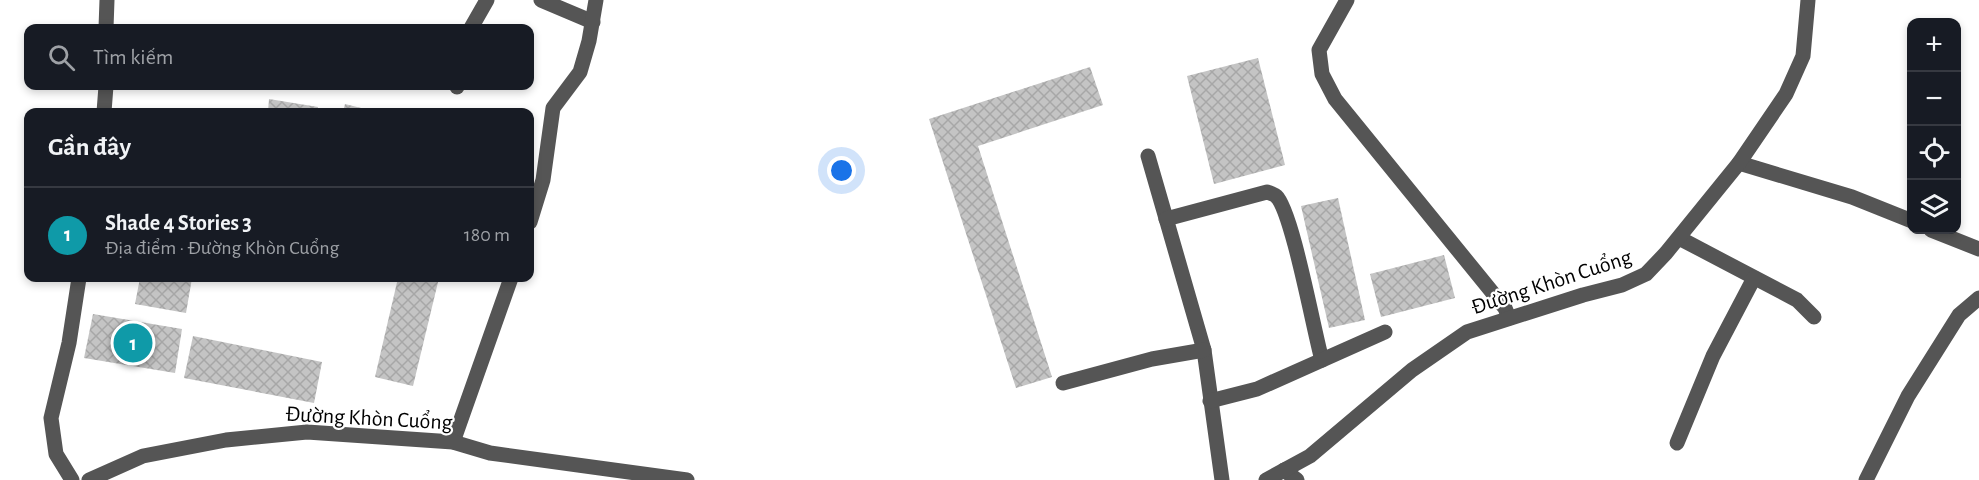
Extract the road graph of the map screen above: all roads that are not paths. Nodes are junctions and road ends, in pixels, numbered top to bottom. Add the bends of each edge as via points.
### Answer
1 (107, 0) edge
2 (487, 0) edge
3 (541, 0) edge
4 (596, 0) edge
5 (1347, 0) edge
6 (1808, 0) edge
7 (593, 22) junction
8 (106, 24) edge
9 (473, 24) edge
10 (106, 90) edge
11 (104, 108) edge
12 (1148, 156) dead end
13 (1739, 163) junction
14 (534, 209) edge
15 (1166, 219) junction
16 (1907, 219) edge
17 (1941, 234) edge
18 (1679, 238) junction
19 (1979, 249) edge
20 (1754, 278) junction
21 (78, 282) edge
22 (510, 282) edge
23 (1979, 298) edge
24 (1814, 317) dead end
25 (1509, 318) junction
26 (1385, 332) dead end
27 (1204, 350) junction
28 (1322, 360) junction
29 (1063, 383) dead end
30 (1210, 401) junction
31 (453, 442) junction
32 (1677, 443) dead end
33 (1284, 470) junction
34 (72, 480) edge
35 (89, 480) edge
36 (687, 480) edge
37 (1222, 480) edge
38 (1266, 480) edge
39 (1297, 480) edge
40 (1866, 480) edge

1 - 8 street
2 - 9 street
3 - 7 street
4 - 7 street
5 - 25 street via 1319,50 1322,74 1335,99 1505,308
6 - 13 street, Đường Khòn Cuổng via 1803,56 1786,94
7 - 14 street via 580,72 554,108 543,180
10 - 11 street
12 - 15 street
13 - 16 street via 1852,197
13 - 18 street, Đường Khòn Cuổng
15 - 27 street
15 - 28 street via 1267,192 1275,195 1292,233
17 - 19 street
18 - 20 street
18 - 25 street, Đường Khòn Cuổng via 1646,274 1622,285
20 - 24 street via 1797,300
20 - 32 street via 1713,356
21 - 34 street via 51,418 56,454
22 - 31 street
23 - 40 street via 1959,315 1908,396
25 - 33 street, Đường Khòn Cuổng via 1467,332 1412,370 1310,456
26 - 28 street
27 - 29 street via 1152,359
27 - 30 street
28 - 30 street via 1257,389
30 - 37 street
31 - 35 street, Đường Khòn Cuổng via 339,433 275,434 143,456
31 - 36 street, Đường Khòn Cuổng via 490,453
33 - 38 street, Đường Khòn Cuổng
33 - 39 street

